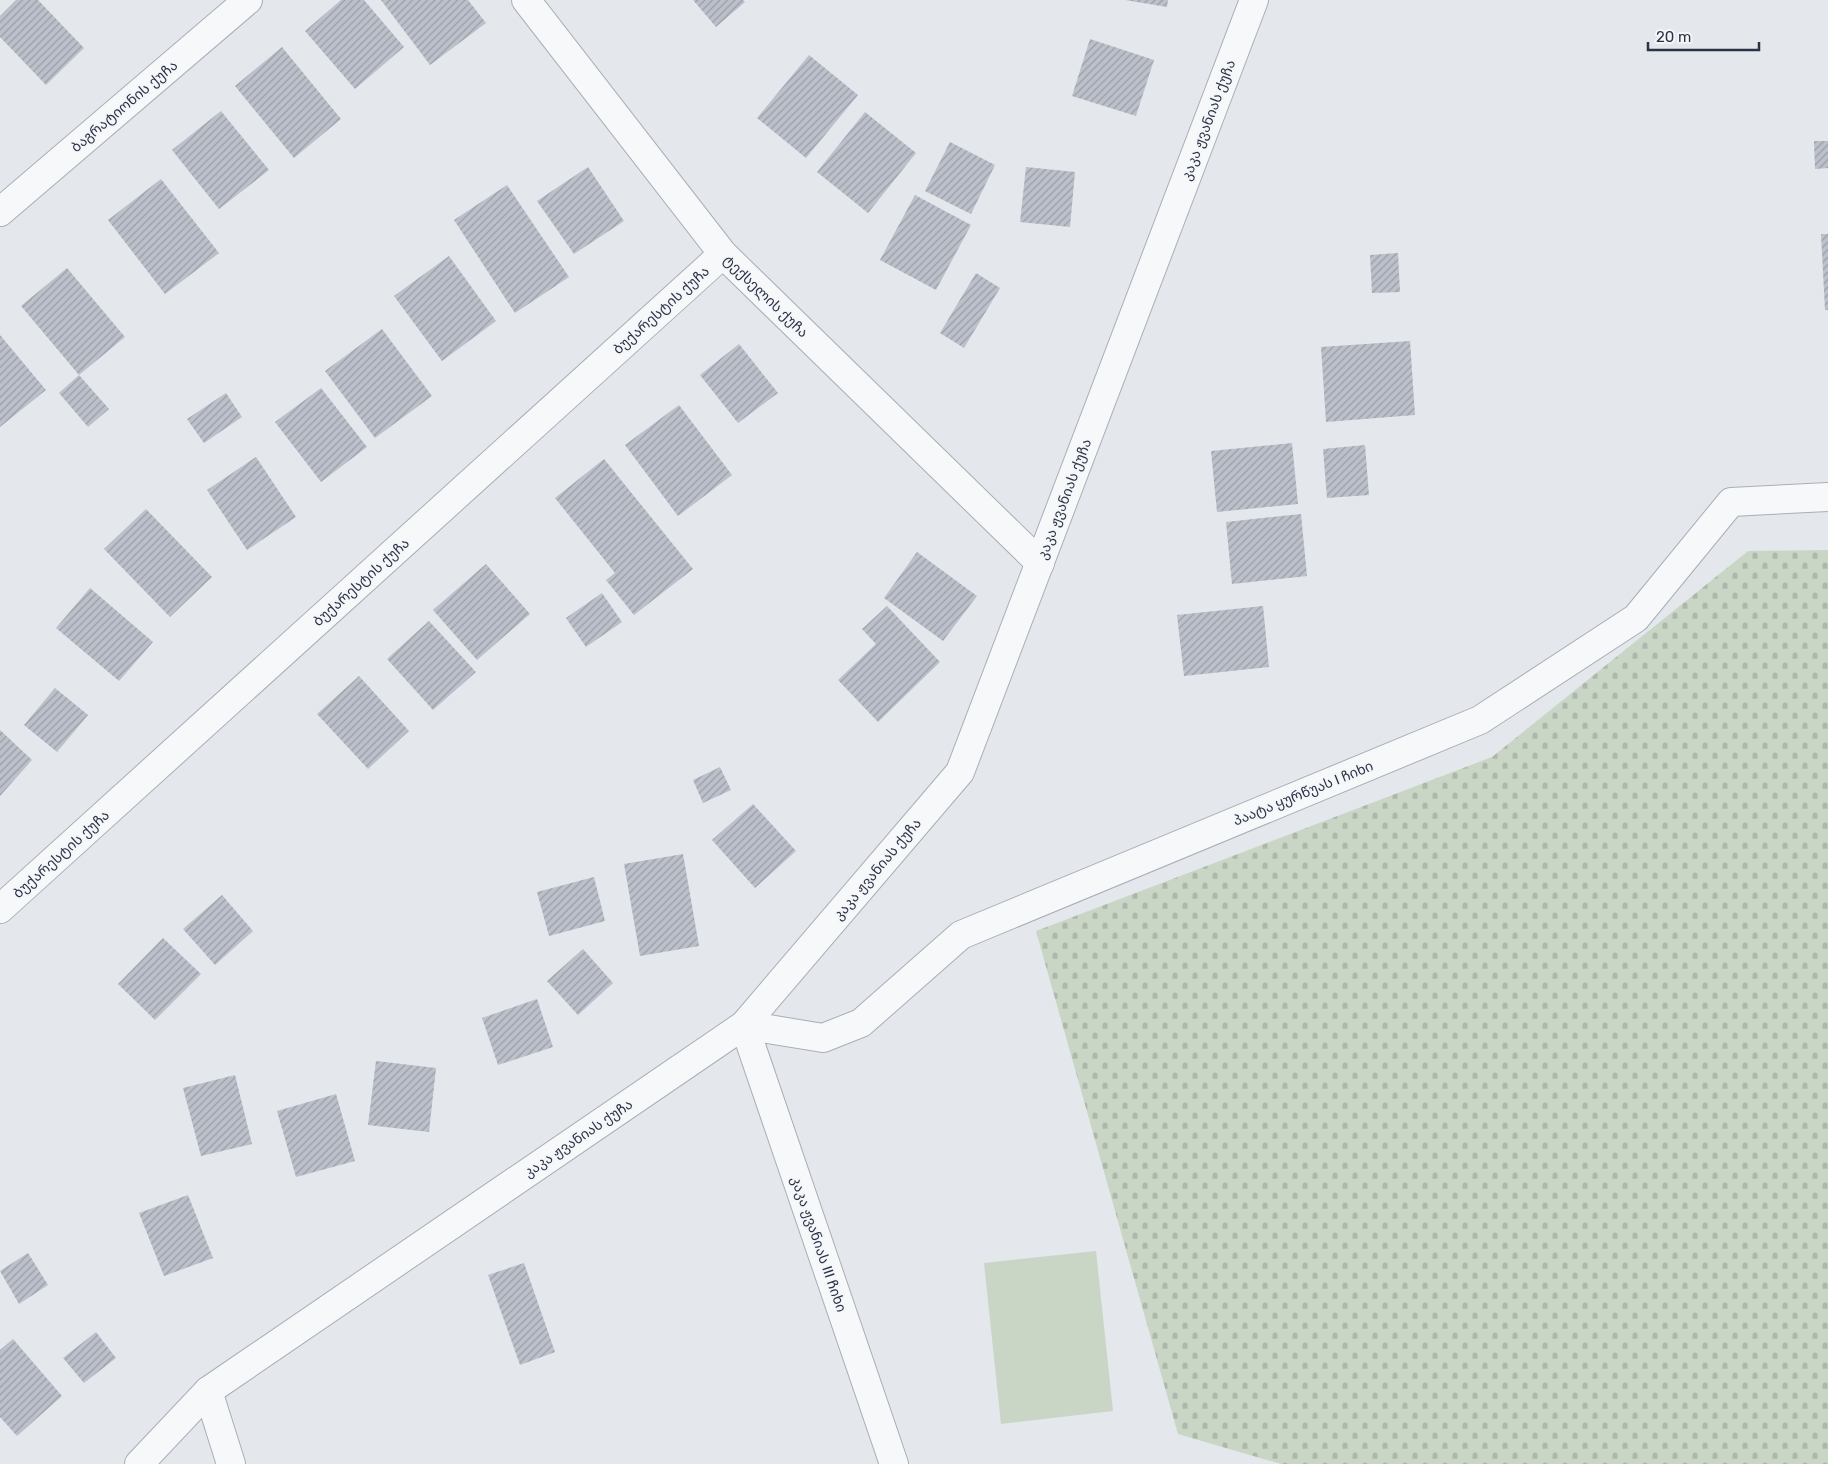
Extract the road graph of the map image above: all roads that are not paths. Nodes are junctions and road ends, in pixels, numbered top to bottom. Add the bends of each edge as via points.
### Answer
1 (248, 0) edge
2 (526, 0) edge
3 (1254, 0) edge
4 (0, 212) edge
5 (723, 254) junction
6 (1828, 497) edge
7 (1040, 563) junction
8 (0, 910) edge
9 (744, 1025) junction
10 (208, 1391) junction
11 (139, 1464) edge
12 (231, 1464) edge
13 (894, 1464) edge

1 - 4 street, ბაგრატიონის ქუჩა
2 - 5 street, ტექსელის ქუჩა
3 - 7 street, კაკა ჟვანიას ქუჩა
5 - 7 street, ტექსელის ქუჩა
5 - 8 street, ბუქარესტის ქუჩა
6 - 9 street, პაატა ყურწუას I ჩიხი via 1731,502 1636,618 1480,720 961,935 861,1023 823,1038
7 - 9 street, კაკა ჟვანიას ქუჩა via 960,772
9 - 10 street, კაკა ჟვანიას ქუჩა
9 - 13 street, კაკა ჟვანიას III ჩიხი
10 - 11 street, კაკა ჟვანიას ქუჩა
10 - 12 street

